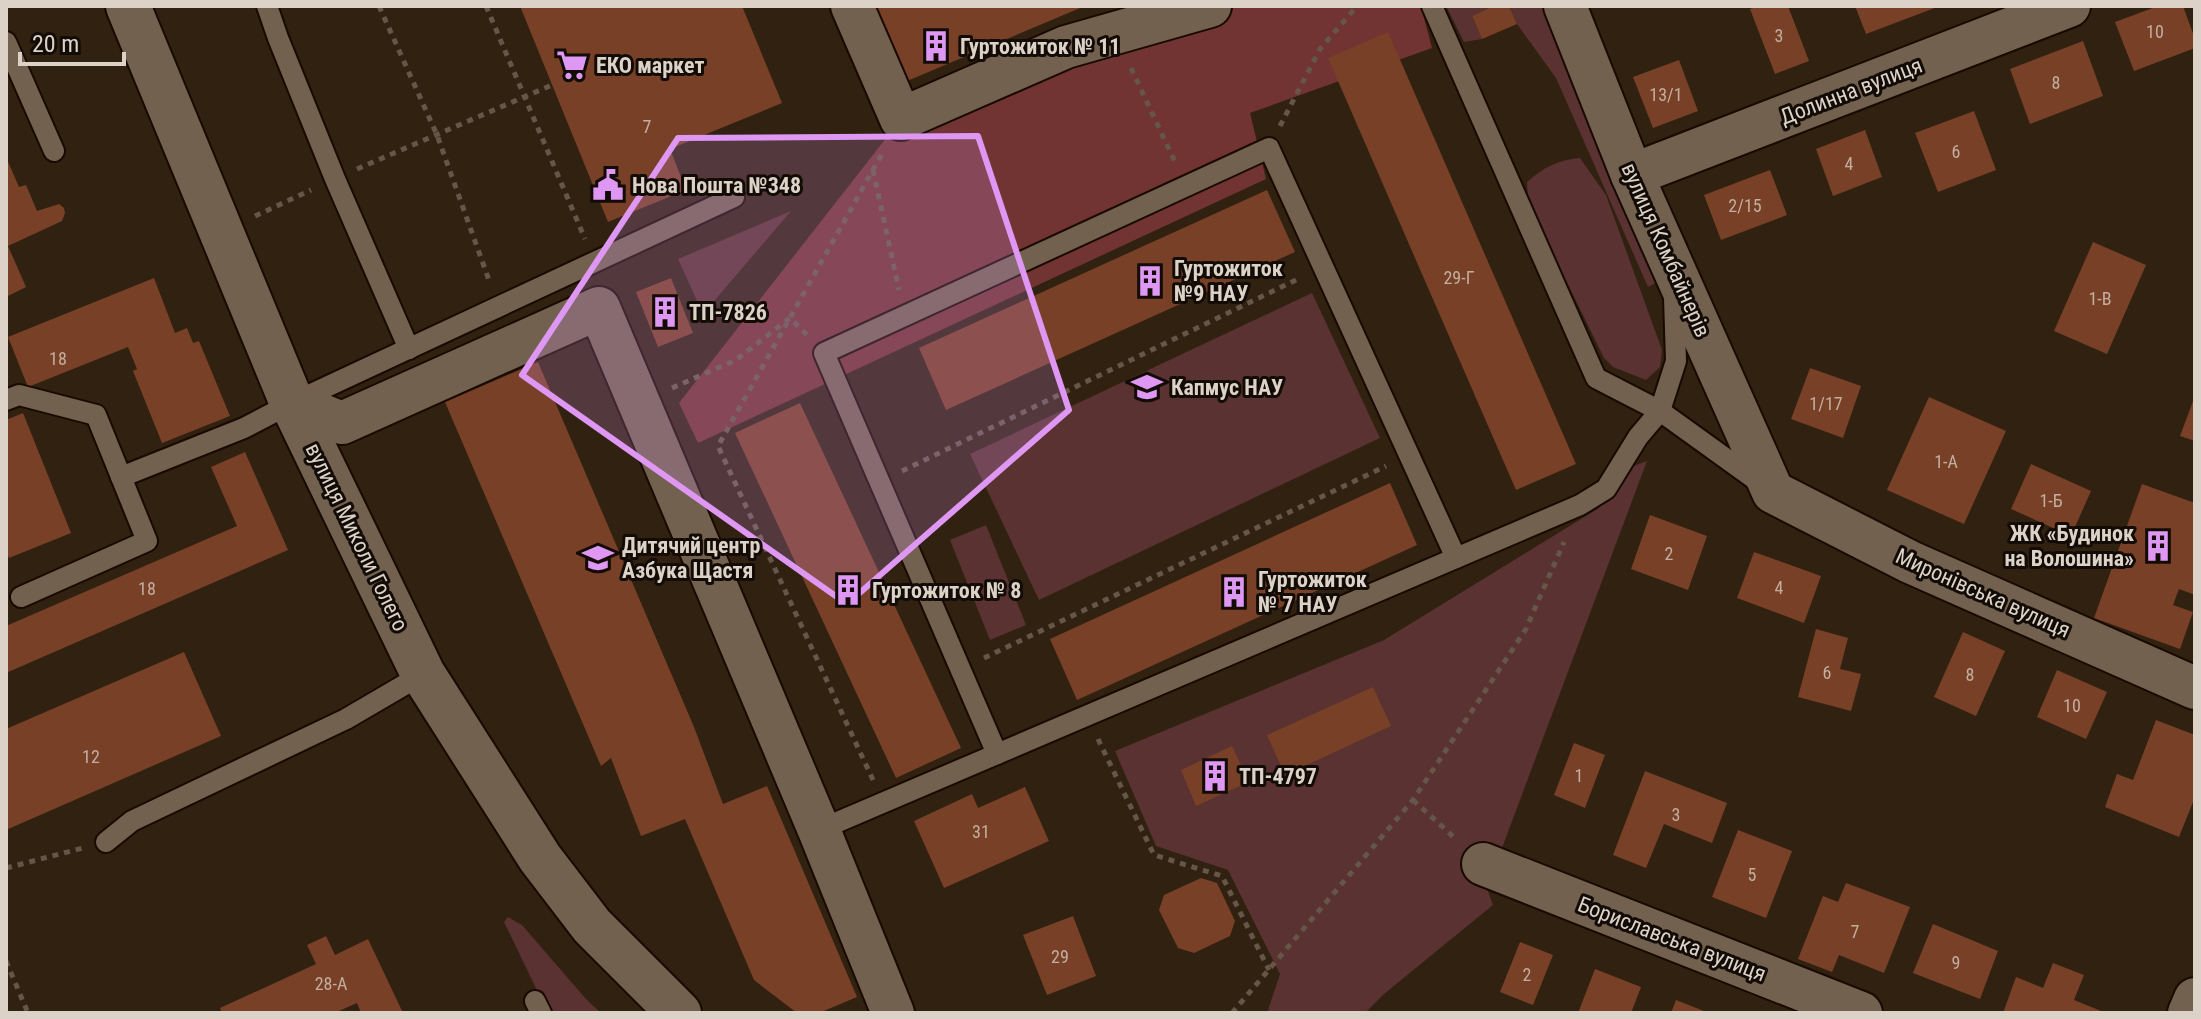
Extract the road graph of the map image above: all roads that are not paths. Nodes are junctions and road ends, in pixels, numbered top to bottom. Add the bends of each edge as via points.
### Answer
1 (128, 6) edge
2 (267, 6) edge
3 (852, 6) edge
4 (1210, 6) edge
5 (1432, 6) edge
6 (1565, 6) edge
7 (2069, 6) edge
8 (6, 42) edge
9 (54, 151) dead end
10 (1632, 175) junction
11 (734, 197) dead end
12 (1673, 267) junction
13 (409, 349) junction
14 (6, 400) edge
15 (292, 403) junction
16 (1660, 411) junction
17 (121, 477) junction
18 (1773, 492) junction
19 (1456, 558) junction
20 (21, 597) dead end
21 (423, 674) junction
22 (2195, 688) edge
23 (997, 754) junction
24 (819, 830) junction
25 (106, 842) road end
26 (1483, 864) road end
27 (2195, 999) edge
28 (679, 1013) edge
29 (893, 1013) edge
30 (1861, 1013) edge
31 (2189, 1013) edge

1 - 15 main road, вулиця Миколи Голего
2 - 13 lane
3 - 4 street via 901,119 1066,47
5 - 16 lane via 1596,378
6 - 10 street, вулиця Комбайнерів
7 - 10 street, Долинна вулиця
8 - 9 lane
10 - 12 street, вулиця Комбайнерів
11 - 13 lane
12 - 16 lane via 1676,361
12 - 18 street, вулиця Комбайнерів
13 - 15 lane
14 - 17 lane via 19,395 96,415
15 - 17 lane
15 - 21 main road, вулиця Миколи Голего
15 - 24 street via 342,423 599,308
16 - 18 lane
16 - 19 lane via 1606,489
17 - 20 lane via 147,541
18 - 22 street, Миронівська вулиця via 1910,562
19 - 23 lane
19 - 23 lane via 1269,148 824,353
21 - 25 lane via 346,719 132,821
21 - 28 main road, вулиця Миколи Голего via 540,858 592,926
23 - 24 lane
24 - 29 street
26 - 30 street, Бориславська вулиця
27 - 31 street

